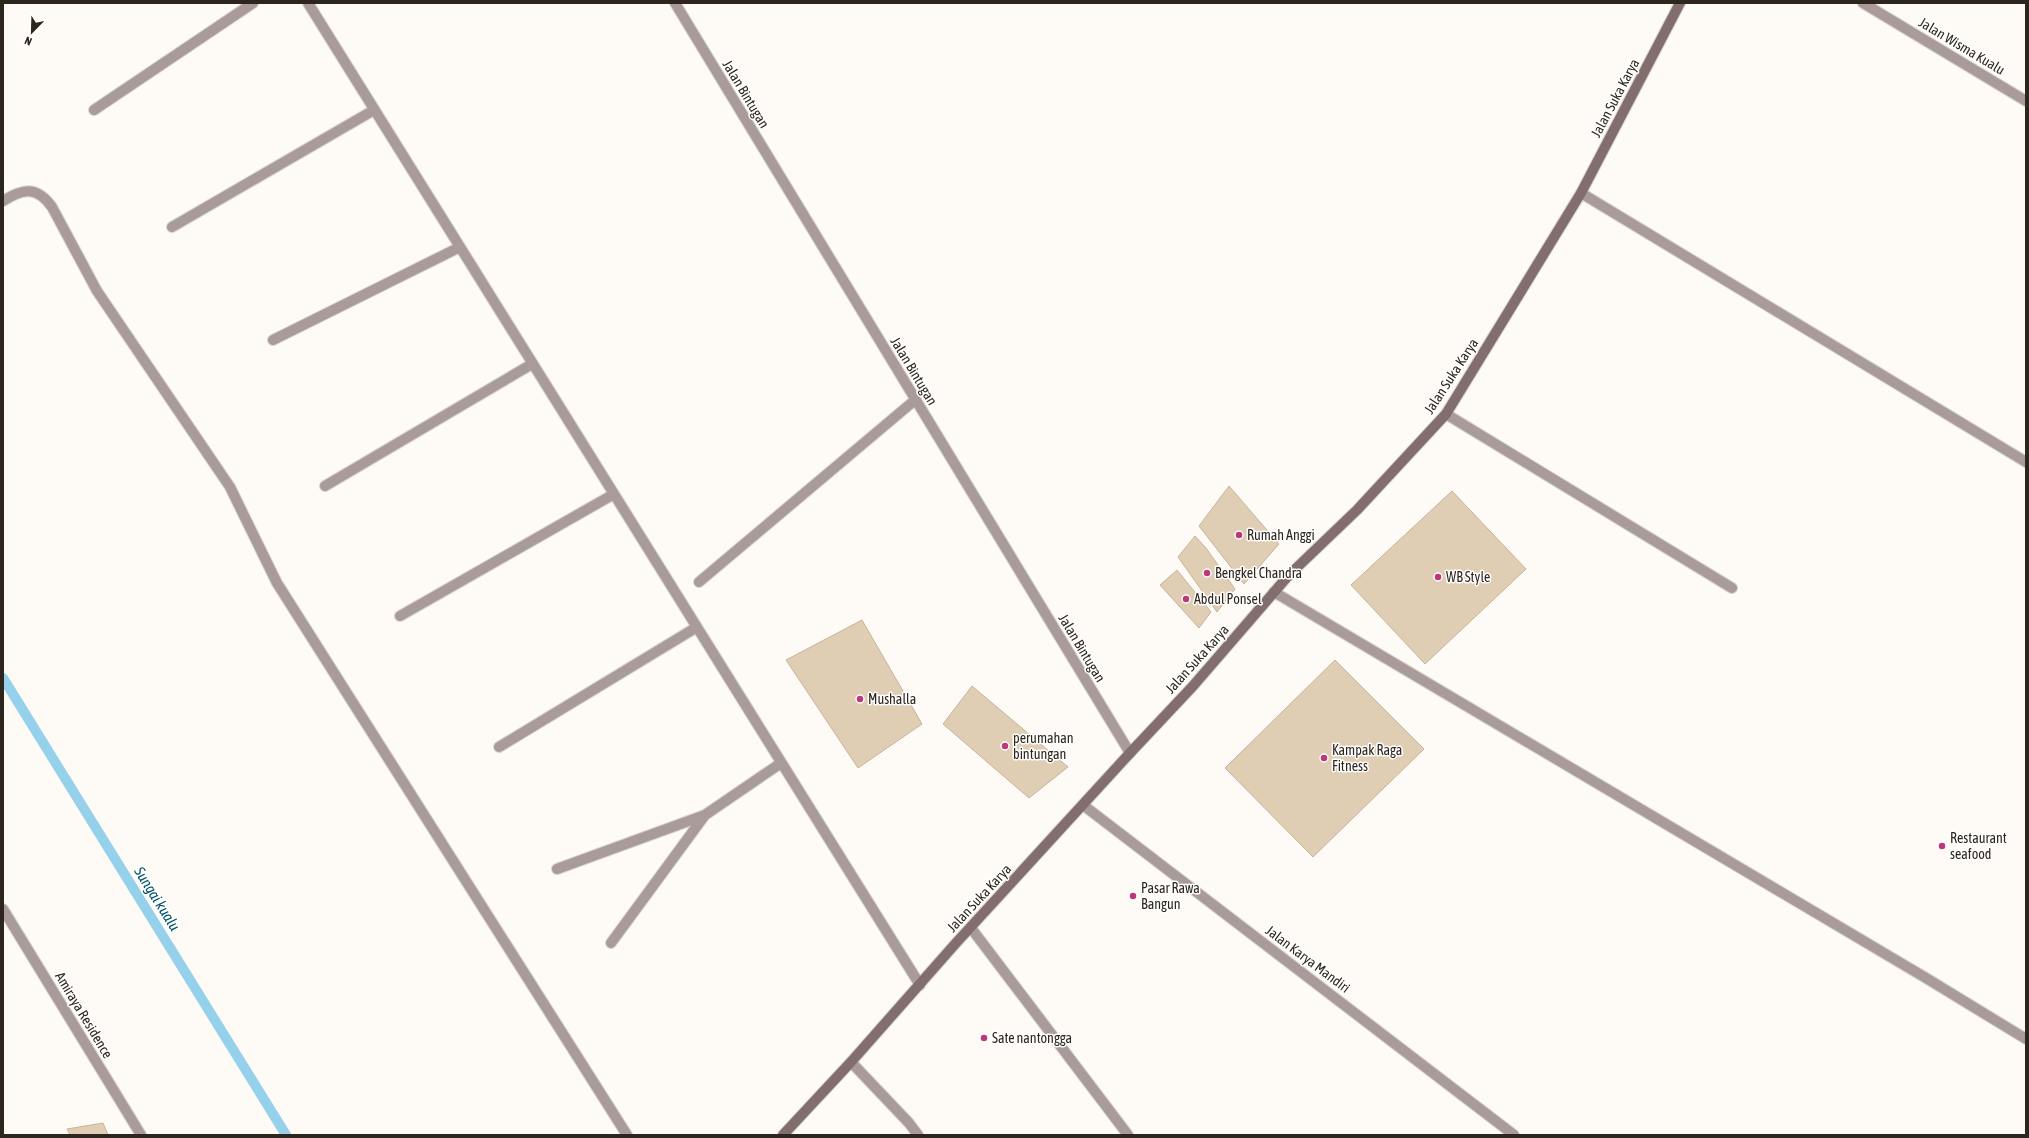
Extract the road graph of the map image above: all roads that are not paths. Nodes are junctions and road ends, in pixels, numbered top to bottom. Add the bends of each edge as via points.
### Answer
1 (253, 3) edge
2 (308, 3) edge
3 (675, 3) edge
4 (1680, 3) edge
5 (1863, 3) edge
6 (2026, 101) edge
7 (94, 110) dead end
8 (374, 110) junction
9 (1581, 193) junction
10 (3, 201) edge
11 (172, 227) dead end
12 (460, 247) junction
13 (273, 340) dead end
14 (532, 364) junction
15 (915, 400) junction
16 (1446, 414) junction
17 (2026, 462) edge
18 (325, 486) dead end
19 (614, 494) junction
20 (699, 582) dead end
21 (1732, 588) dead end
22 (1274, 592) junction
23 (400, 616) dead end
24 (697, 627) junction
25 (499, 747) dead end
26 (1130, 753) junction
27 (781, 764) junction
28 (1084, 805) junction
29 (704, 815) junction
30 (557, 869) dead end
31 (3, 909) edge
32 (971, 928) junction
33 (610, 943) dead end
34 (920, 985) junction
35 (2026, 1039) edge
36 (851, 1062) junction
37 (141, 1135) edge
38 (627, 1135) edge
39 (783, 1135) edge
40 (918, 1135) edge
41 (1128, 1135) edge
42 (1514, 1135) edge

1 - 7 street
2 - 8 street
3 - 15 street, Jalan Bintugan
4 - 9 main road, Jalan Suka Karya
5 - 6 street, Jalan Wisma Kualu
8 - 11 street
8 - 12 street
9 - 16 main road, Jalan Suka Karya
9 - 17 street
10 - 38 street via 16,193 30,191 44,197 52,207 97,291 230,487 277,583
12 - 13 street
12 - 14 street
14 - 18 street
14 - 19 street
15 - 20 street
15 - 26 street, Jalan Bintugan
16 - 21 street
16 - 22 main road, Jalan Suka Karya via 1357,510
19 - 23 street
19 - 24 street
22 - 26 main road, Jalan Suka Karya via 1193,686
22 - 35 street
24 - 25 street
24 - 27 street
26 - 28 main road, Jalan Suka Karya
27 - 29 street
27 - 34 street
28 - 32 main road, Jalan Suka Karya
28 - 42 street, Jalan Karya Mandiri
29 - 30 street
29 - 33 street
31 - 37 street, Amiraya Residence
32 - 34 main road, Jalan Suka Karya
32 - 41 street
34 - 36 main road, Jalan Suka Karya
36 - 39 main road, Jalan Suka Karya
36 - 40 street

